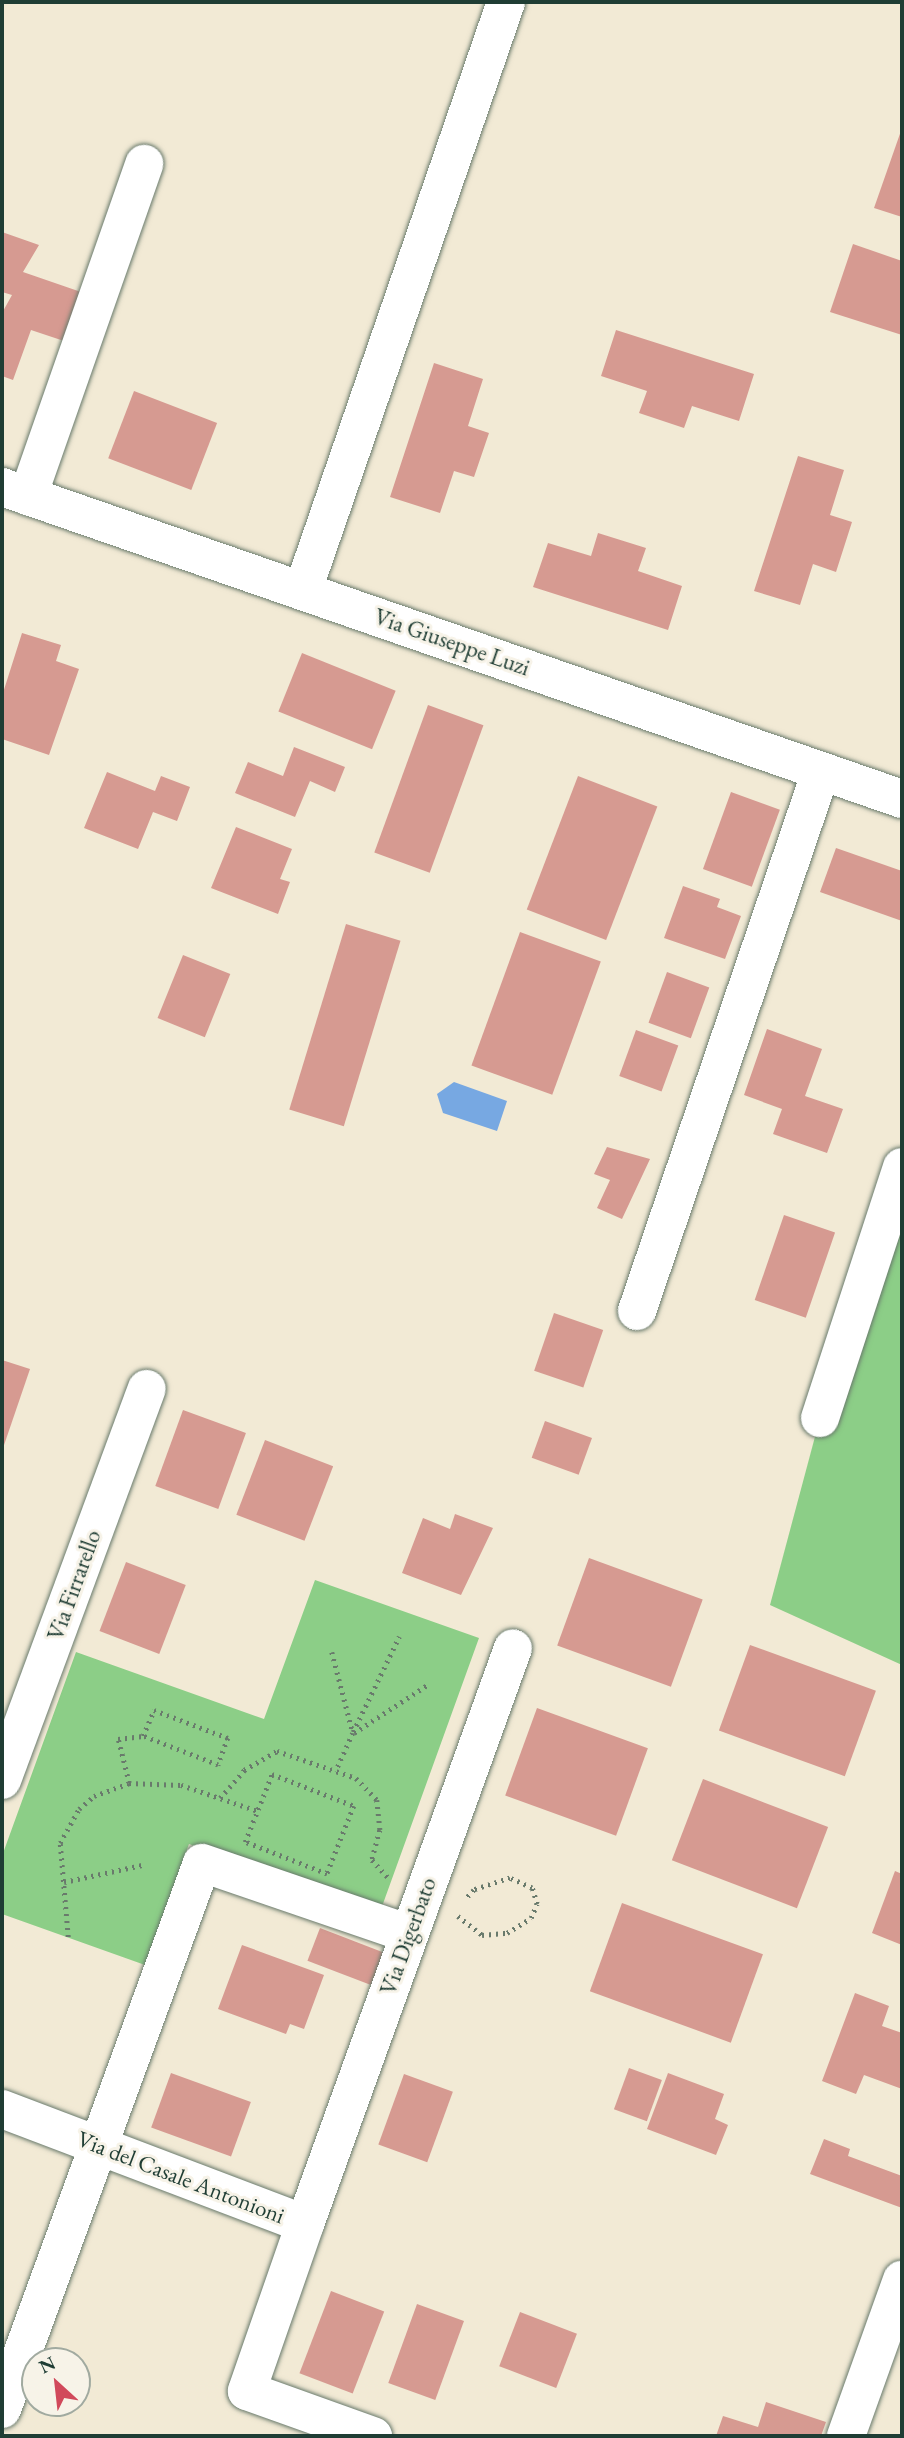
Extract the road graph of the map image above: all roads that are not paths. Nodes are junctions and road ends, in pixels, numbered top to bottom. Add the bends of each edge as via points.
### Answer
1 (506, 2) edge
2 (144, 164) dead end
3 (15, 491) edge
4 (303, 590) junction
5 (821, 771) junction
6 (902, 799) edge
7 (902, 1167) edge
8 (638, 1311) dead end
9 (147, 1389) dead end
10 (820, 1418) dead end
11 (513, 1648) dead end
12 (2, 1780) edge
13 (409, 1934) junction
14 (2, 2109) edge
15 (100, 2146) junction
16 (305, 2224) junction
17 (902, 2280) edge
18 (2, 2409) edge
19 (373, 2436) edge
20 (846, 2436) edge

1 - 4 street
2 - 3 street
3 - 4 street, Via Giuseppe Luzi
4 - 5 street, Via Giuseppe Luzi
5 - 6 street, Via Giuseppe Luzi
5 - 8 street
7 - 10 street
9 - 12 street, Via Firrarello
11 - 13 street, Via Digerbato
13 - 15 street via 202,1863
13 - 16 street, Via Digerbato
14 - 15 street, Via del Casale Antonioni
15 - 16 street, Via del Casale Antonioni
15 - 18 street
16 - 19 street, Via del Casale Antonioni via 247,2390
17 - 20 street

